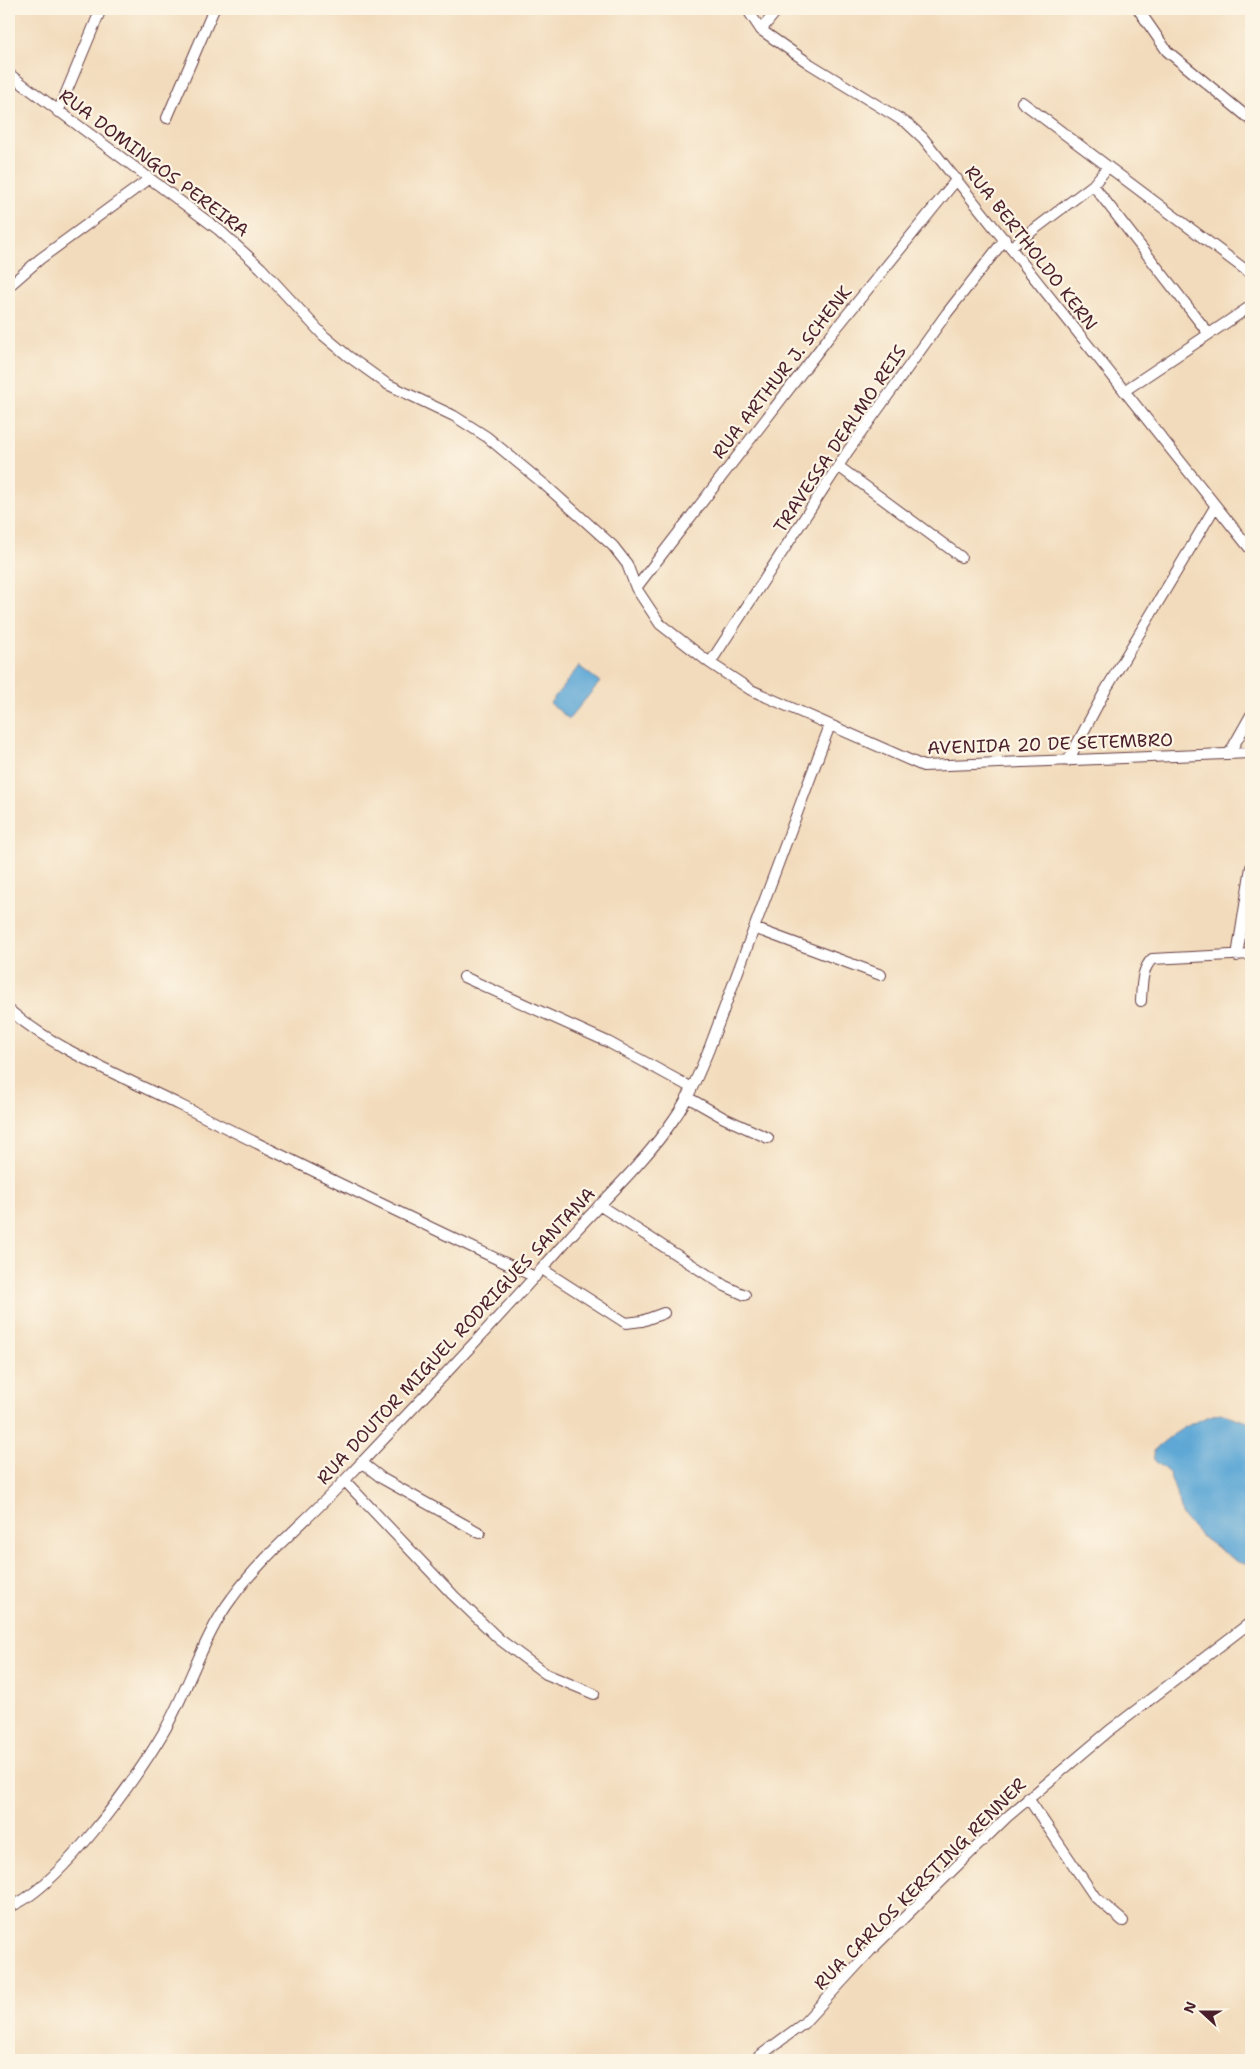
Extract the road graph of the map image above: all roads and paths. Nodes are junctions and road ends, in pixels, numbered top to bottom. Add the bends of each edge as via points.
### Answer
1 (102, 9) edge
2 (214, 9) edge
3 (746, 9) edge
4 (778, 9) edge
5 (1138, 9) edge
6 (761, 30) junction
7 (9, 74) edge
8 (1022, 102) dead end
9 (58, 112) junction
10 (167, 118) dead end
11 (1251, 120) edge
12 (1108, 167) junction
13 (957, 178) junction
14 (150, 179) junction
15 (1093, 184) junction
16 (1008, 243) junction
17 (1251, 274) edge
18 (9, 286) edge
19 (1251, 306) edge
20 (1209, 334) junction
21 (1124, 391) junction
22 (838, 466) junction
23 (1215, 507) junction
24 (1251, 550) edge
25 (961, 557) dead end
26 (636, 588) junction
27 (710, 663) junction
28 (1251, 715) edge
29 (830, 725) junction
30 (1251, 753) edge
31 (1229, 754) junction
32 (1068, 761) junction
33 (1251, 867) edge
34 (754, 928) junction
35 (1251, 954) edge
36 (1237, 956) junction
37 (881, 974) dead end
38 (464, 977) dead end
39 (1141, 1001) dead end
40 (9, 1010) edge
41 (690, 1093) junction
42 (768, 1138) dead end
43 (599, 1205) junction
44 (538, 1273) junction
45 (745, 1295) dead end
46 (664, 1313) dead end
47 (361, 1462) junction
48 (345, 1481) junction
49 (480, 1533) dead end
50 (1251, 1622) edge
51 (594, 1694) dead end
52 (1028, 1798) junction
53 (9, 1907) edge
54 (1123, 1921) dead end
55 (754, 2060) edge

1 - 9 street
2 - 10 street
3 - 6 street, RUA BERTHOLDO KERN
4 - 6 street
5 - 11 street via 1166,51
6 - 13 street, RUA BERTHOLDO KERN via 908,124
7 - 9 street, RUA DOMINGOS PEREIRA
8 - 12 street
9 - 14 street, RUA DOMINGOS PEREIRA
12 - 15 street, TRAVESSA DEALMO REIS
12 - 17 street
13 - 16 street, RUA BERTHOLDO KERN
13 - 26 street, RUA ARTHUR J. SCHENK via 829,337
14 - 18 street via 40,259
14 - 26 street, RUA DOMINGOS PEREIRA via 240,247 348,356 387,384 474,428 507,452 613,546 627,564
15 - 16 street, TRAVESSA DEALMO REIS
15 - 20 street
16 - 21 street, RUA BERTHOLDO KERN
16 - 22 street, TRAVESSA DEALMO REIS via 947,313
19 - 20 street
20 - 21 street
21 - 23 street, RUA BERTHOLDO KERN
22 - 25 street
22 - 27 street, TRAVESSA DEALMO REIS
23 - 24 street, RUA BERTHOLDO KERN
23 - 32 street via 1105,691
26 - 27 street, AVENIDA 20 DE SETEMBRO via 660,624
27 - 29 street, AVENIDA 20 DE SETEMBRO via 752,690
28 - 31 street
29 - 32 street, AVENIDA 20 DE SETEMBRO via 923,766
29 - 34 street, RUA DOUTOR MIGUEL RODRIGUES SANTANA
30 - 31 street, AVENIDA 20 DE SETEMBRO
31 - 32 street, AVENIDA 20 DE SETEMBRO
33 - 36 street
34 - 37 street
34 - 41 street, RUA DOUTOR MIGUEL RODRIGUES SANTANA
35 - 36 street
36 - 39 street via 1152,959 1144,973
38 - 41 street via 608,1042
40 - 44 street via 32,1030 336,1183
41 - 42 street via 724,1118
41 - 43 street, RUA DOUTOR MIGUEL RODRIGUES SANTANA via 649,1153
43 - 44 street, RUA DOUTOR MIGUEL RODRIGUES SANTANA
43 - 45 street via 725,1286
44 - 46 street via 626,1323
44 - 47 street, RUA DOUTOR MIGUEL RODRIGUES SANTANA
47 - 48 street, RUA DOUTOR MIGUEL RODRIGUES SANTANA
47 - 49 street via 383,1479
48 - 51 street via 499,1639 546,1674
48 - 53 street, RUA DOUTOR MIGUEL RODRIGUES SANTANA via 231,1599 163,1733 125,1790 59,1872 21,1903
50 - 52 street, RUA CARLOS KERSTING RENNER
52 - 54 street via 1095,1897
52 - 55 street, RUA CARLOS KERSTING RENNER via 870,1951 803,2024

